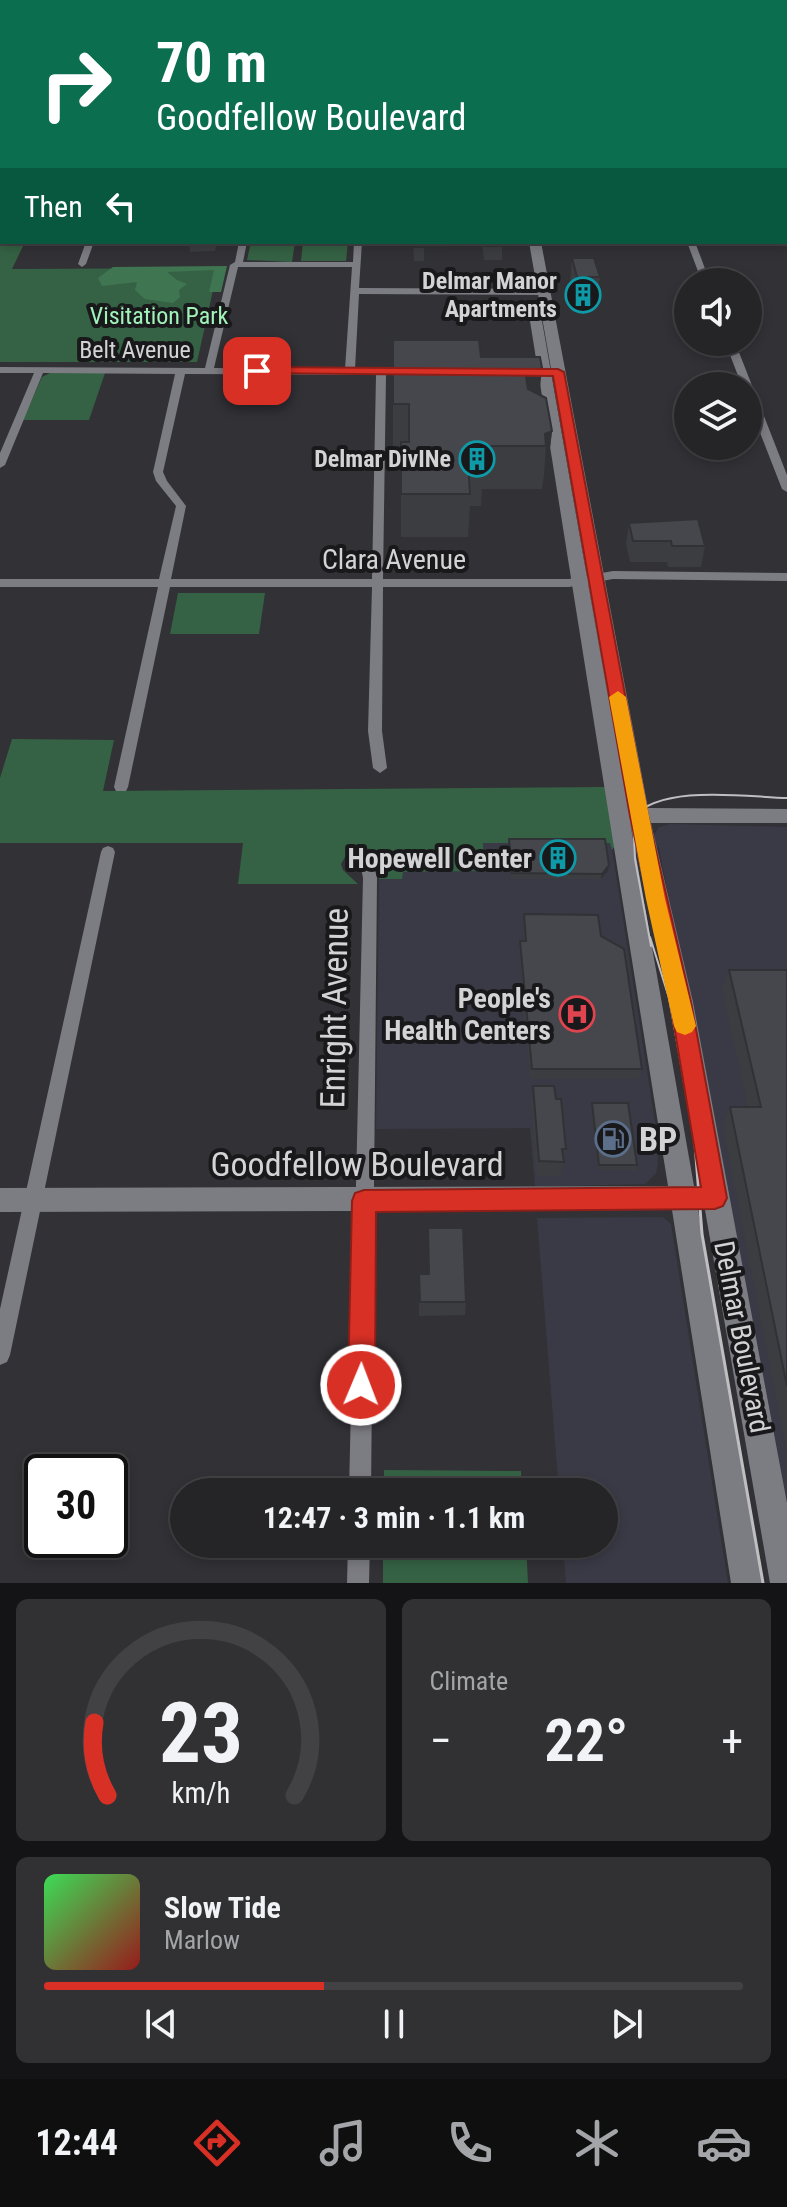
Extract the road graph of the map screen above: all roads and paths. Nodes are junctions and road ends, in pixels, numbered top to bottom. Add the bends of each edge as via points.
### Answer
1 (89, 244) edge
2 (242, 244) edge
3 (358, 244) edge
4 (523, 244) edge
5 (535, 244) edge
6 (692, 244) edge
7 (238, 261) junction
8 (82, 264) dead end
9 (357, 264) junction
10 (701, 268) edge
11 (356, 291) junction
12 (538, 292) junction
13 (0, 370) edge
14 (40, 370) junction
15 (181, 370) junction
16 (209, 370) junction
17 (350, 371) junction
18 (381, 371) junction
19 (426, 372) edge
20 (545, 373) junction
21 (762, 426) edge
22 (0, 465) edge
23 (787, 489) edge
24 (787, 577) edge
25 (597, 578) junction
26 (579, 581) junction
27 (0, 583) edge
28 (165, 583) junction
29 (377, 583) junction
30 (588, 636) junction
31 (607, 636) junction
32 (380, 768) dead end
33 (121, 787) dead end
34 (628, 816) junction
35 (787, 816) edge
36 (108, 852) dead end
37 (367, 862) dead end
38 (682, 1198) junction
39 (715, 1198) junction
40 (0, 1200) edge
41 (33, 1200) junction
42 (364, 1201) junction
43 (0, 1355) edge
44 (360, 1478) edge
45 (359, 1558) edge
46 (358, 1583) edge
47 (747, 1583) edge
48 (786, 1583) edge

1 - 8 street
2 - 7 street
3 - 9 street
4 - 12 main road, Delmar Boulevard
5 - 12 main road, Delmar Boulevard
6 - 10 street
7 - 9 street
7 - 16 street
9 - 11 street
11 - 12 street
11 - 17 street
12 - 20 main road, Delmar Boulevard
13 - 14 street, Belt Avenue
14 - 15 street, Belt Avenue
14 - 22 street
15 - 16 street, Belt Avenue
15 - 28 street via 158,472 181,506
16 - 17 street, Belt Avenue
17 - 18 street, Belt Avenue
18 - 19 street, Belt Avenue
18 - 29 street
20 - 25 main road, Delmar Boulevard
20 - 26 main road, Delmar Boulevard
21 - 23 street
24 - 25 street, Clara Avenue
25 - 26 street, Clara Avenue
25 - 31 main road, Delmar Boulevard
26 - 29 street, Clara Avenue
26 - 30 main road, Delmar Boulevard
27 - 28 street, Clara Avenue
28 - 29 street, Clara Avenue
28 - 33 street
29 - 32 street via 375,731
30 - 31 main road
30 - 34 main road, Delmar Boulevard
31 - 34 main road, Delmar Boulevard
34 - 35 main road
34 - 38 main road, Delmar Boulevard
34 - 39 main road, Delmar Boulevard via 681,1002
36 - 41 street
37 - 42 street, Enright Avenue
38 - 39 main road, Goodfellow Boulevard
38 - 42 main road, Goodfellow Boulevard
38 - 47 main road, Delmar Boulevard
39 - 48 main road, Delmar Boulevard
40 - 41 main road, Goodfellow Boulevard
41 - 42 main road, Goodfellow Boulevard
41 - 43 street
42 - 44 street, Enright Avenue
45 - 46 street

